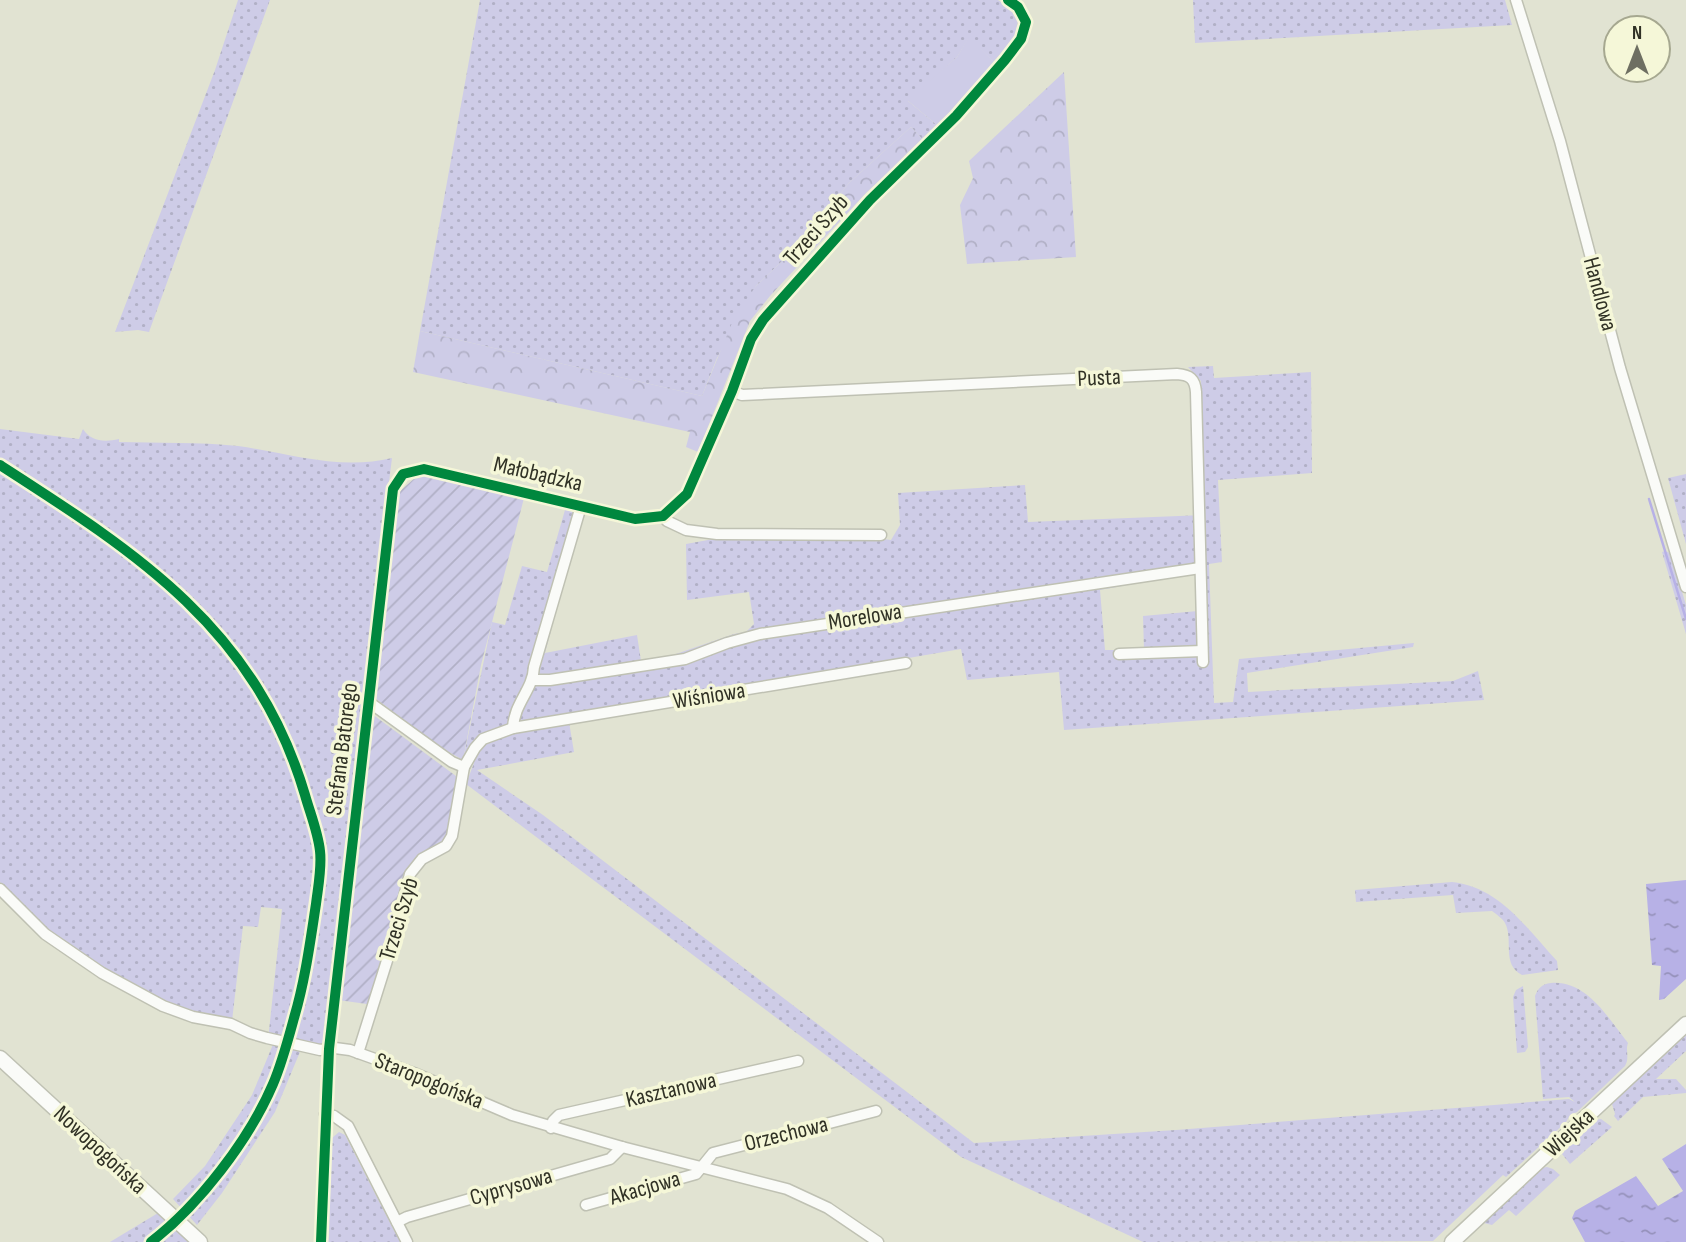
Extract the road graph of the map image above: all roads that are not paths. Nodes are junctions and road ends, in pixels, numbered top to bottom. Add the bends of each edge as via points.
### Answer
1 (1008, 0) edge
2 (1516, 0) edge
3 (732, 391) junction
4 (403, 474) joint
5 (581, 506) junction
6 (663, 516) junction
7 (881, 535) dead end
8 (1200, 568) junction
9 (1686, 587) edge
10 (1119, 654) dead end
11 (905, 663) dead end
12 (534, 680) junction
13 (369, 702) junction
14 (513, 728) junction
15 (464, 766) junction
16 (0, 889) edge
17 (1686, 1024) edge
18 (328, 1049) junction
19 (358, 1053) junction
20 (0, 1058) edge
21 (798, 1061) dead end
22 (876, 1111) dead end
23 (325, 1114) junction
24 (551, 1128) junction
25 (622, 1147) junction
26 (702, 1168) junction
27 (586, 1205) dead end
28 (397, 1222) junction
29 (197, 1239) edge
30 (321, 1242) edge
31 (407, 1242) edge
32 (878, 1242) edge
33 (1452, 1242) edge

1 - 3 street, Trzeci Szyb via 1026,22 1021,39 956,116 870,200 763,320
2 - 9 street, Handlowa
3 - 6 street, Trzeci Szyb via 687,494
3 - 8 street, Pusta via 742,395 1189,376 1196,392
4 - 5 street, Małobądzka via 424,469
4 - 13 street, Stefana Batorego via 390,505
5 - 6 street, Małobądzka via 635,519
5 - 12 street
6 - 7 street, Małobądzka via 686,530 718,534
8 - 10 street, Pusta via 1203,657
8 - 12 street, Morelowa via 813,625 727,643 685,659
11 - 14 street, Wiśniowa
12 - 14 street via 517,705
13 - 15 street
13 - 18 street, Stefana Batorego
14 - 15 street, Trzeci Szyb via 483,738
15 - 19 street, Trzeci Szyb via 452,836 410,874
16 - 18 street, Staropogońska via 45,934 102,973 163,1006 250,1033
17 - 33 street, Wiejska
18 - 19 street, Staropogońska
18 - 23 street, Stefana Batorego
19 - 24 street, Staropogońska
20 - 29 street, Nowopogońska
21 - 24 street, Kasztanowa via 559,1115
22 - 26 street, Orzechowa via 713,1153
23 - 28 street via 348,1126
23 - 30 street, Stefana Batorego
24 - 25 street, Staropogońska
25 - 26 street, Staropogońska
25 - 28 street, Cyprysowa via 610,1159
26 - 27 street, Akacjowa via 696,1174
26 - 32 street, Staropogońska via 788,1189 828,1208
28 - 31 street

